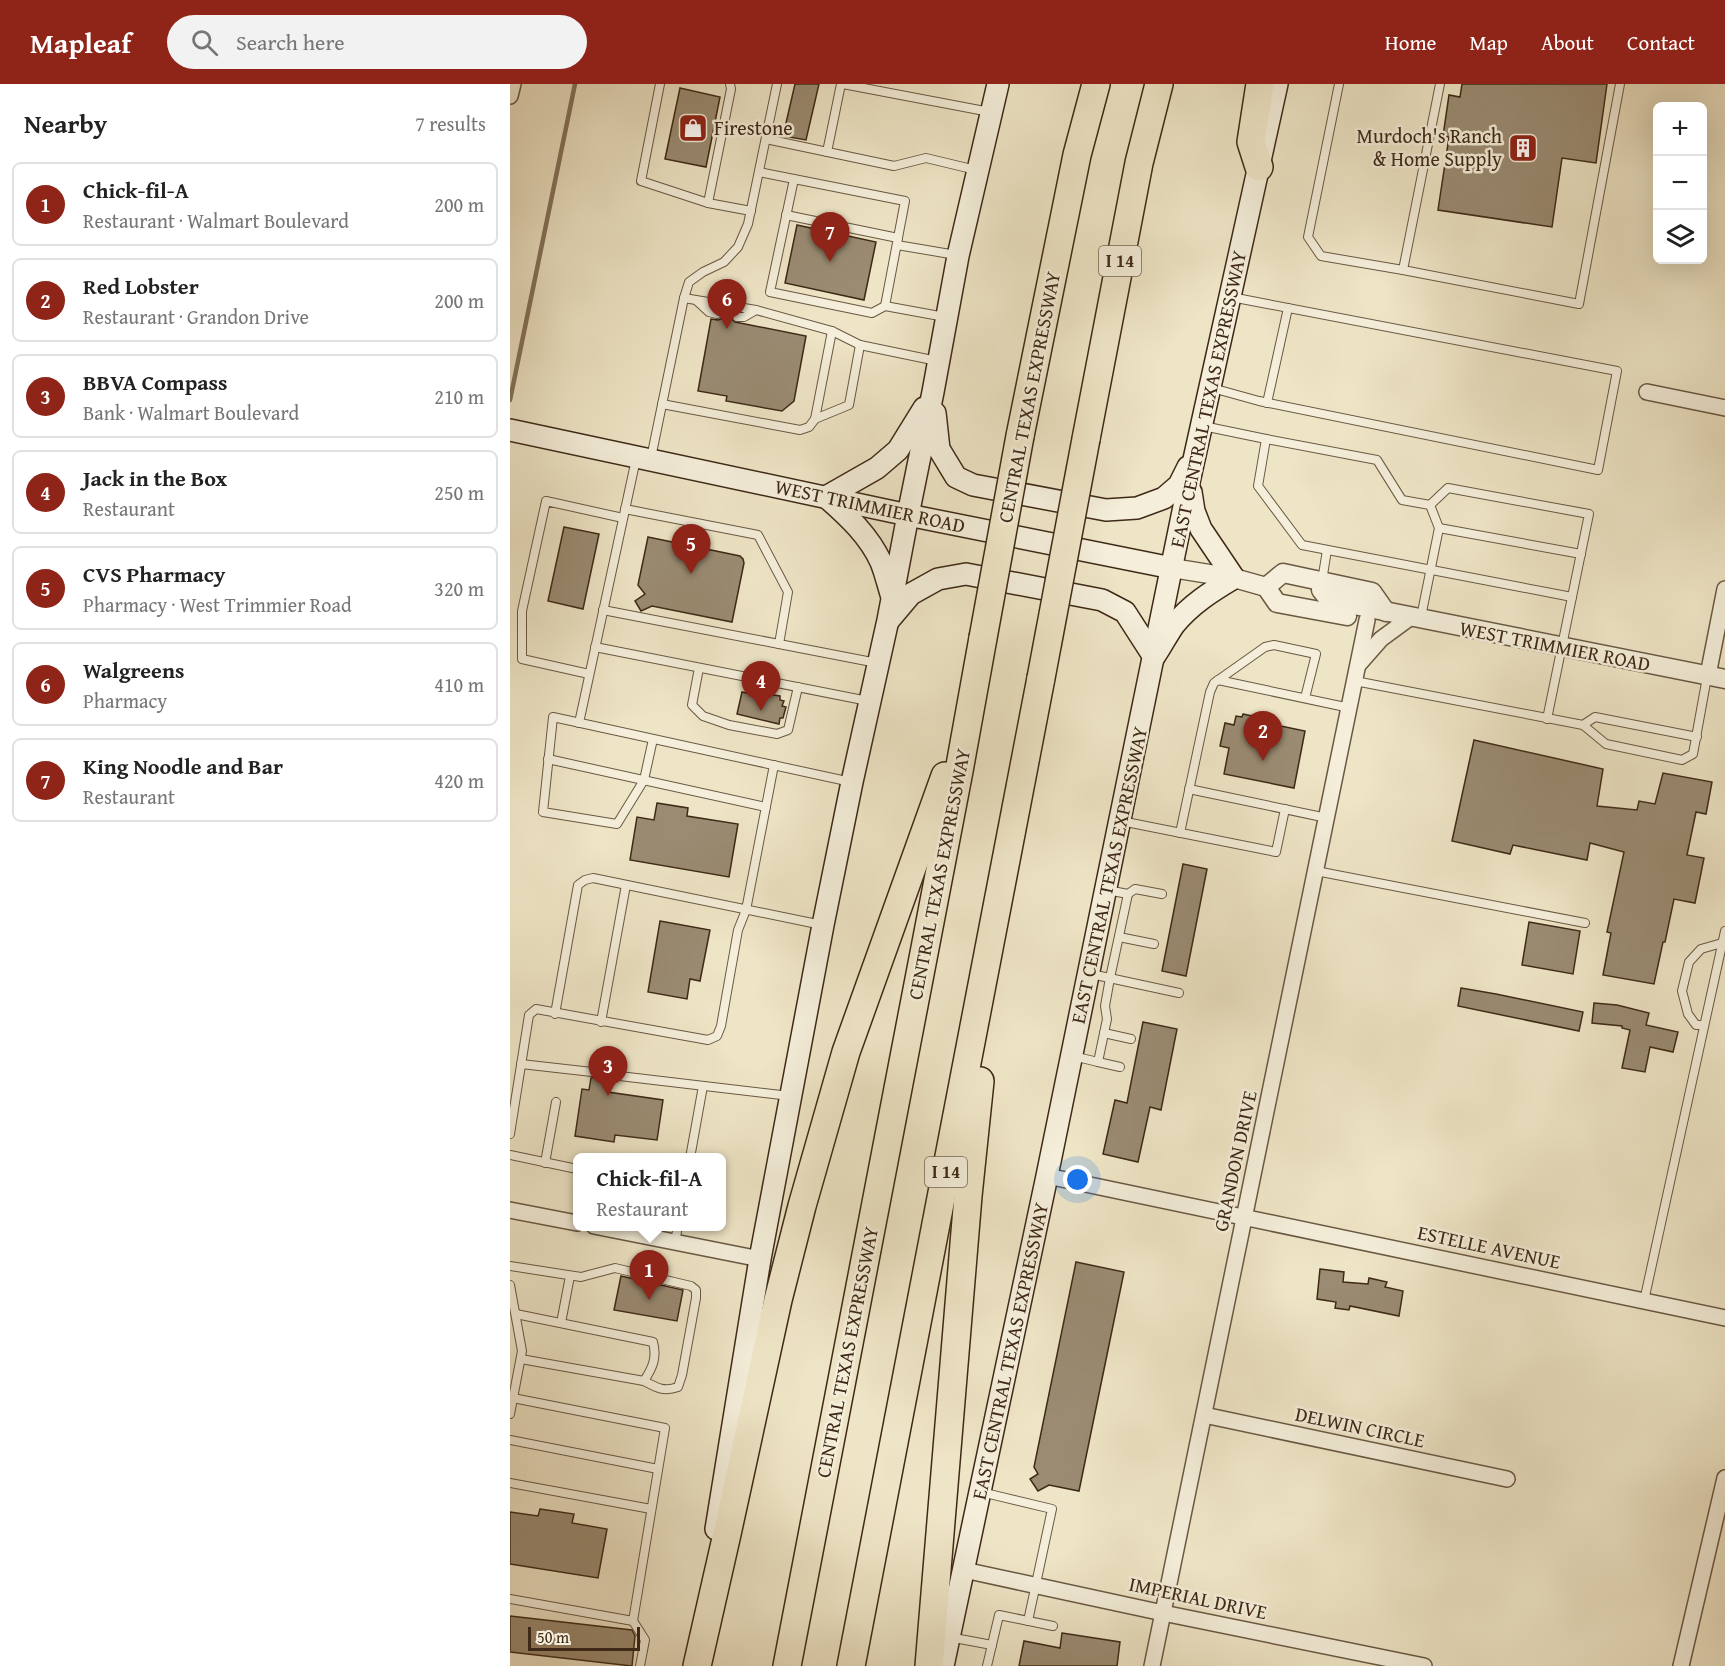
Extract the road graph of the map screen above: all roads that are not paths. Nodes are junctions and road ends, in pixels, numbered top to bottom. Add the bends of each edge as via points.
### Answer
1 (513, 84) edge
2 (660, 84) edge
3 (730, 84) edge
4 (777, 84) edge
5 (842, 84) edge
6 (998, 84) edge
7 (1096, 84) edge
8 (1159, 84) edge
9 (1260, 84) edge
10 (1277, 84) edge
11 (1339, 84) edge
12 (1440, 84) edge
13 (1620, 84) edge
14 (510, 96) edge
15 (992, 112) junction
16 (766, 139) junction
17 (827, 152) junction
18 (1259, 167) junction
19 (978, 170) junction
20 (759, 172) junction
21 (794, 179) junction
22 (708, 203) junction
23 (751, 211) junction
24 (786, 215) junction
25 (897, 241) junction
26 (957, 255) junction
27 (1403, 270) junction
28 (1230, 297) junction
29 (684, 298) junction
30 (697, 301) junction
31 (885, 306) junction
32 (1288, 308) junction
33 (756, 310) junction
34 (717, 314) dead end
35 (736, 317) dead end
36 (947, 317) junction
37 (832, 331) junction
38 (860, 345) junction
39 (939, 362) junction
40 (1210, 387) junction
41 (933, 392) junction
42 (1647, 392) dead end
43 (1267, 403) junction
44 (662, 404) junction
45 (1725, 408) edge
46 (814, 419) junction
47 (1202, 426) junction
48 (510, 430) edge
49 (1266, 440) junction
50 (1197, 450) junction
51 (644, 459) junction
52 (1189, 482) junction
53 (826, 497) junction
54 (1430, 505) junction
55 (625, 509) junction
56 (908, 514) junction
57 (623, 518) junction
58 (1439, 528) junction
59 (1327, 550) junction
60 (1581, 554) junction
61 (1172, 568) junction
62 (1430, 570) junction
63 (1234, 578) junction
64 (1322, 581) junction
65 (1266, 586) junction
66 (1725, 589) edge
67 (892, 597) junction
68 (1572, 597) junction
69 (603, 610) junction
70 (1386, 612) junction
71 (1416, 618) junction
72 (888, 620) junction
73 (1367, 620) junction
74 (779, 644) junction
75 (595, 647) junction
76 (1562, 647) junction
77 (1154, 657) junction
78 (878, 663) junction
79 (1359, 664) junction
80 (699, 668) junction
81 (589, 674) junction
82 (1716, 677) edge
83 (1218, 680) junction
84 (1355, 681) junction
85 (798, 687) junction
86 (1305, 698) junction
87 (870, 701) junction
88 (1350, 708) junction
89 (970, 711) junction
90 (1547, 718) junction
91 (579, 723) junction
92 (1583, 725) junction
93 (1697, 736) junction
94 (653, 739) junction
95 (548, 759) junction
96 (774, 765) junction
97 (644, 780) junction
98 (852, 782) junction
99 (1189, 789) junction
100 (766, 807) junction
101 (1285, 809) junction
102 (1327, 818) junction
103 (1121, 820) junction
104 (1180, 832) junction
105 (1316, 871) junction
106 (626, 885) junction
107 (1107, 890) junction
108 (1128, 894) junction
109 (1162, 894) dead end
110 (746, 910) junction
111 (1585, 923) dead end
112 (823, 925) junction
113 (1725, 931) edge
114 (1119, 937) junction
115 (1722, 943) junction
116 (1154, 944) dead end
117 (1089, 974) junction
118 (1110, 978) junction
119 (981, 991) junction
120 (1179, 993) dead end
121 (555, 1014) junction
122 (601, 1022) junction
123 (1704, 1025) junction
124 (1104, 1033) junction
125 (1131, 1039) dead end
126 (1072, 1056) junction
127 (1098, 1062) junction
128 (521, 1064) junction
129 (1120, 1067) dead end
130 (591, 1072) dead end
131 (610, 1075) dead end
132 (703, 1086) junction
133 (792, 1096) junction
134 (556, 1102) dead end
135 (510, 1134) edge
136 (691, 1153) edge
137 (510, 1155) edge
138 (545, 1162) junction
139 (573, 1168) edge
140 (1047, 1176) junction
141 (510, 1210) edge
142 (1245, 1217) junction
143 (573, 1222) edge
144 (616, 1231) edge
145 (677, 1231) edge
146 (675, 1242) junction
147 (760, 1259) junction
148 (510, 1266) edge
149 (570, 1276) junction
150 (510, 1285) edge
151 (1644, 1301) junction
152 (516, 1314) junction
153 (1725, 1318) edge
154 (561, 1323) junction
155 (521, 1359) junction
156 (644, 1381) junction
157 (513, 1398) junction
158 (510, 1414) edge
159 (1204, 1415) junction
160 (510, 1440) edge
161 (658, 1468) junction
162 (1725, 1478) edge
163 (1507, 1479) dead end
164 (510, 1483) edge
165 (980, 1492) junction
166 (651, 1509) junction
167 (964, 1570) junction
168 (1036, 1585) junction
169 (510, 1599) edge
170 (1163, 1613) junction
171 (633, 1621) junction
172 (1028, 1621) junction
173 (1053, 1626) dead end
174 (949, 1637) junction
175 (992, 1645) junction
176 (640, 1666) edge
177 (695, 1666) edge
178 (787, 1666) edge
179 (851, 1666) edge
180 (929, 1666) edge
181 (943, 1666) edge
182 (987, 1666) edge
183 (1152, 1666) edge
184 (1424, 1666) edge
185 (1681, 1666) edge

1 - 14 street
2 - 22 lane via 641,181
3 - 22 lane
4 - 16 lane
5 - 15 lane
5 - 17 lane
6 - 15 main road
7 - 89 highway, CENTRAL TEXAS EXPRESSWAY, bridge via 1077,155 1020,436
8 - 119 highway, I 14, bridge via 1139,163
9 - 18 highway via 1251,142
10 - 18 main road, EAST CENTRAL TEXAS EXPRESSWAY
11 - 27 lane via 1308,237 1321,256
12 - 27 lane
13 - 27 lane via 1579,304
15 - 19 main road
16 - 17 lane
16 - 20 lane
17 - 19 lane via 894,166 926,158
18 - 28 main road, EAST CENTRAL TEXAS EXPRESSWAY
19 - 26 main road
20 - 21 lane
20 - 23 lane
21 - 24 lane
21 - 25 lane via 905,201
22 - 23 lane
23 - 29 lane via 738,247 724,262 689,282
24 - 25 lane
24 - 31 lane via 770,292 872,313
25 - 26 lane
25 - 31 lane
26 - 36 main road
28 - 32 lane
28 - 40 main road, EAST CENTRAL TEXAS EXPRESSWAY
29 - 30 lane
29 - 44 lane
30 - 33 lane
30 - 34 lane
31 - 36 lane
32 - 43 lane
32 - 43 lane via 1617,371 1598,470
33 - 35 lane
33 - 37 lane
36 - 39 main road
37 - 38 lane
37 - 46 lane
38 - 39 lane
38 - 46 lane via 849,405
39 - 41 main road
40 - 43 lane
40 - 47 main road, EAST CENTRAL TEXAS EXPRESSWAY
41 - 50 main road via 939,450 956,477 973,485 1106,510 1137,508 1164,498 1179,484
41 - 53 main road via 898,450 877,468
41 - 56 main road
42 - 45 street
44 - 46 lane via 800,430 809,428
44 - 51 lane
47 - 49 lane
47 - 50 main road, EAST CENTRAL TEXAS EXPRESSWAY
48 - 51 main road, WEST TRIMMIER ROAD
49 - 54 lane via 1377,460 1402,500
49 - 59 lane via 1258,486 1302,545
50 - 52 main road, EAST CENTRAL TEXAS EXPRESSWAY
51 - 53 main road, WEST TRIMMIER ROAD
51 - 55 lane
52 - 61 main road, EAST CENTRAL TEXAS EXPRESSWAY
52 - 63 main road via 1201,529
53 - 56 main road, WEST TRIMMIER ROAD
53 - 67 main road via 864,535 881,562
54 - 58 lane
54 - 60 lane via 1448,488 1589,514
55 - 57 lane
55 - 74 lane via 758,535 788,592
56 - 61 main road, WEST TRIMMIER ROAD
56 - 67 main road
57 - 69 lane
57 - 81 lane via 546,501 522,611 522,659
58 - 60 lane
58 - 62 lane
59 - 62 lane
59 - 64 lane
60 - 68 lane
61 - 63 street, WEST TRIMMIER ROAD
61 - 77 main road, EAST CENTRAL TEXAS EXPRESSWAY
62 - 68 lane
62 - 71 lane
63 - 65 street, WEST TRIMMIER ROAD
63 - 77 main road via 1188,611
64 - 65 street via 1282,573
64 - 70 street via 1372,592
65 - 73 street, WEST TRIMMIER ROAD via 1277,603
66 - 82 street
67 - 72 main road
68 - 76 lane
69 - 74 lane
69 - 75 lane
70 - 71 street, WEST TRIMMIER ROAD
70 - 73 street
71 - 76 street, WEST TRIMMIER ROAD
71 - 79 street, GRANDON DRIVE via 1381,639
72 - 77 main road via 911,594 938,579 966,574 1102,600 1125,612
72 - 78 main road
73 - 79 street, GRANDON DRIVE
74 - 78 lane
75 - 80 lane
75 - 81 lane
76 - 82 street, WEST TRIMMIER ROAD
76 - 90 lane
77 - 103 main road, EAST CENTRAL TEXAS EXPRESSWAY
78 - 87 main road
79 - 84 street, GRANDON DRIVE
80 - 85 lane
80 - 85 lane via 692,705 703,716 729,725 777,734 788,730
81 - 91 lane
82 - 93 lane
83 - 86 lane
83 - 86 lane via 1274,645 1316,654
83 - 99 lane via 1210,692
84 - 88 street, GRANDON DRIVE
84 - 90 lane
85 - 87 lane
86 - 88 lane
87 - 98 main road
88 - 102 street, GRANDON DRIVE
89 - 177 highway via 843,1063 778,1300
89 - 178 highway, CENTRAL TEXAS EXPRESSWAY
90 - 92 lane
91 - 94 lane
91 - 95 lane via 553,717
92 - 93 lane via 1594,717
92 - 93 lane via 1606,744 1682,760 1693,754
94 - 96 lane
94 - 97 lane
95 - 97 lane
95 - 97 lane via 543,812 617,824
96 - 98 lane
96 - 100 lane
97 - 100 lane
98 - 112 main road
99 - 101 lane
99 - 104 lane
100 - 110 lane
101 - 102 lane
101 - 104 lane via 1276,852
102 - 105 street, GRANDON DRIVE
103 - 104 lane
103 - 107 main road, EAST CENTRAL TEXAS EXPRESSWAY
105 - 111 lane
105 - 142 street, GRANDON DRIVE
106 - 110 lane
106 - 121 lane via 593,878 578,885
106 - 122 lane
107 - 108 lane
107 - 117 main road, EAST CENTRAL TEXAS EXPRESSWAY
108 - 109 lane via 1135,889
108 - 114 lane
110 - 112 lane
110 - 122 lane via 738,930 717,1036 708,1040
112 - 133 main road
113 - 115 lane
114 - 116 lane
114 - 118 lane
115 - 123 lane
115 - 123 lane via 1701,950 1689,962 1682,991 1688,1014 1696,1025
117 - 118 lane
117 - 126 main road, EAST CENTRAL TEXAS EXPRESSWAY
118 - 120 lane
118 - 124 lane
119 - 179 highway, I 14
119 - 180 highway via 986,1021
121 - 122 lane
121 - 128 lane via 536,1009 529,1015
123 - 151 lane
124 - 125 lane
124 - 127 lane
126 - 127 lane
126 - 140 main road, EAST CENTRAL TEXAS EXPRESSWAY
127 - 129 lane
128 - 130 lane
128 - 135 lane
131 - 132 lane
132 - 133 lane
132 - 136 lane
133 - 147 main road
134 - 138 lane
137 - 138 lane
138 - 139 lane
140 - 142 street, ESTELLE AVENUE
140 - 165 main road, EAST CENTRAL TEXAS EXPRESSWAY
141 - 143 street
142 - 151 street, ESTELLE AVENUE
142 - 159 street, GRANDON DRIVE
144 - 146 street
145 - 146 lane
146 - 147 street
147 - 177 main road
148 - 149 lane
149 - 154 lane
149 - 156 lane via 581,1278 615,1268 696,1290 678,1387 659,1389
150 - 152 lane
151 - 153 street, ESTELLE AVENUE
152 - 154 lane
152 - 155 lane
154 - 156 lane via 653,1342 653,1368
155 - 156 lane
155 - 157 lane
157 - 158 lane
157 - 161 lane via 665,1428
159 - 163 street, DELWIN CIRCLE
159 - 170 street, GRANDON DRIVE
160 - 161 lane
161 - 166 lane
162 - 185 street
164 - 166 lane
165 - 167 main road, EAST CENTRAL TEXAS EXPRESSWAY
165 - 168 lane via 1052,1509
166 - 171 lane
167 - 168 street, IMPERIAL DRIVE
167 - 174 main road, EAST CENTRAL TEXAS EXPRESSWAY
168 - 170 street, IMPERIAL DRIVE
168 - 172 lane
169 - 171 lane
170 - 183 street, GRANDON DRIVE
170 - 184 street, IMPERIAL DRIVE
171 - 176 lane via 645,1640
172 - 173 lane
172 - 175 lane via 999,1615
174 - 175 lane
174 - 181 main road, EAST CENTRAL TEXAS EXPRESSWAY
175 - 182 lane

